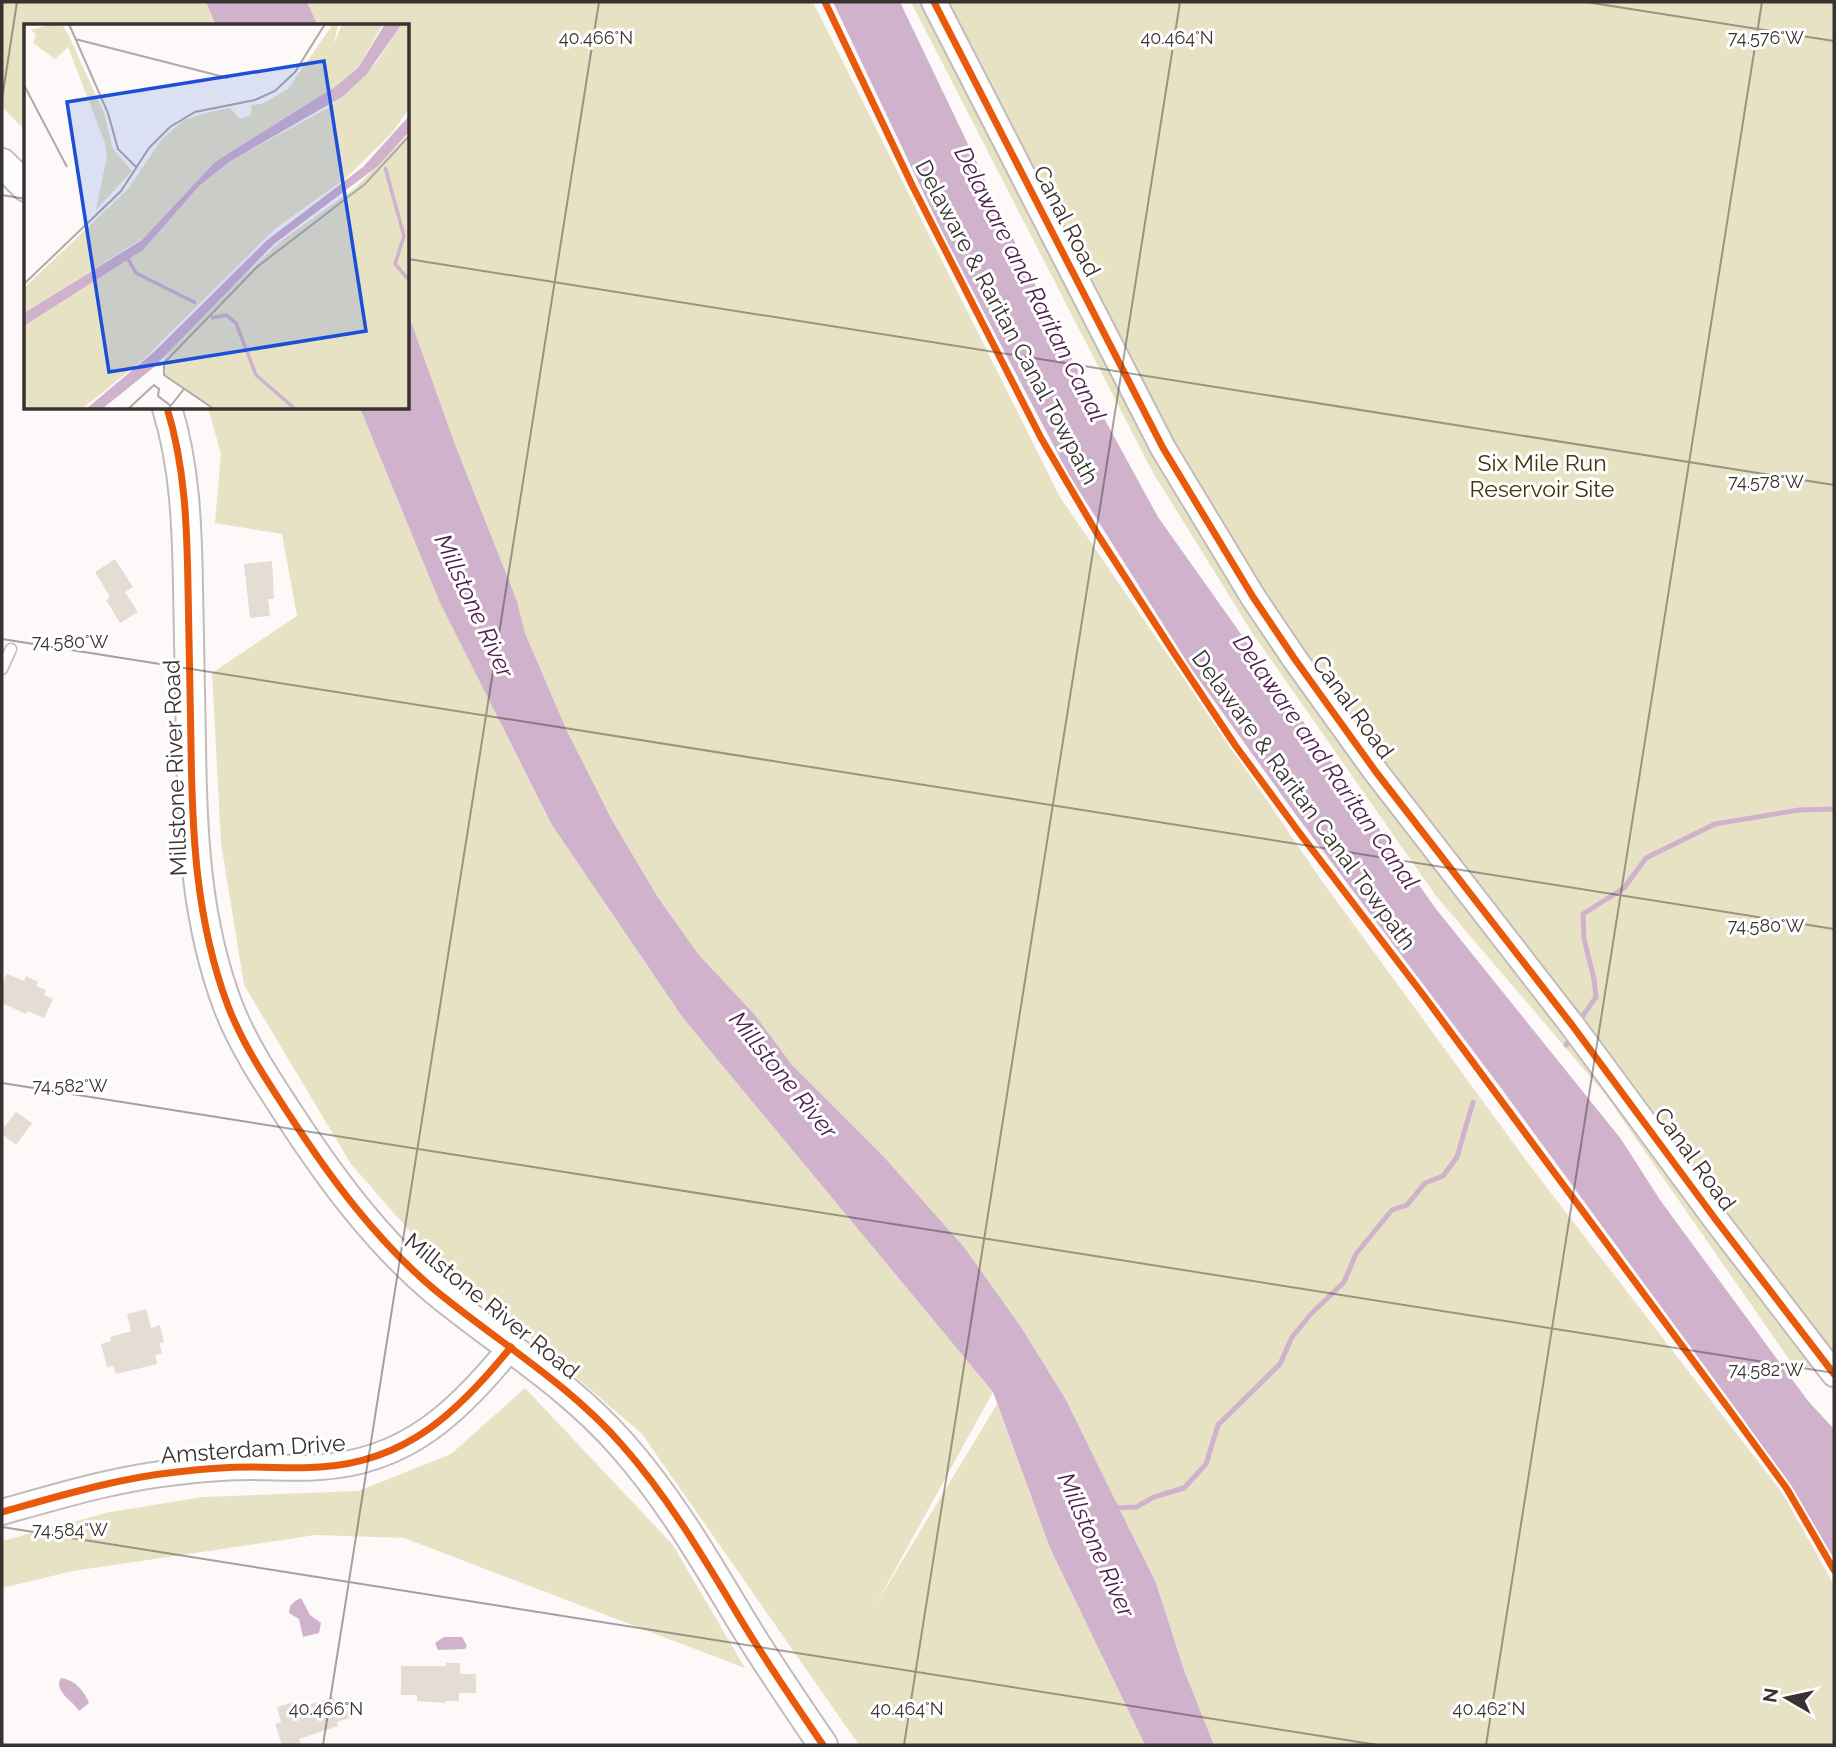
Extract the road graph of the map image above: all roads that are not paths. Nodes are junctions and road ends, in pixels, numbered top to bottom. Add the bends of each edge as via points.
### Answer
1 (933, 2) edge
2 (2, 163) edge
3 (24, 185) edge
4 (168, 410) edge
5 (11, 649) dead end
6 (2, 669) edge
7 (511, 1347) junction
8 (1834, 1374) edge
9 (2, 1512) edge
10 (823, 1745) edge

1 - 8 street, Canal Road via 1163,448 1253,597 1376,772
2 - 3 main road
4 - 7 main road, Millstone River Road via 179,455 186,516 196,868 208,942 229,1009 272,1089 368,1223 413,1271
5 - 6 lane
7 - 9 street, Amsterdam Drive via 449,1416 419,1436 365,1459 320,1468 174,1472
7 - 10 main road, Millstone River Road via 583,1404 651,1480

